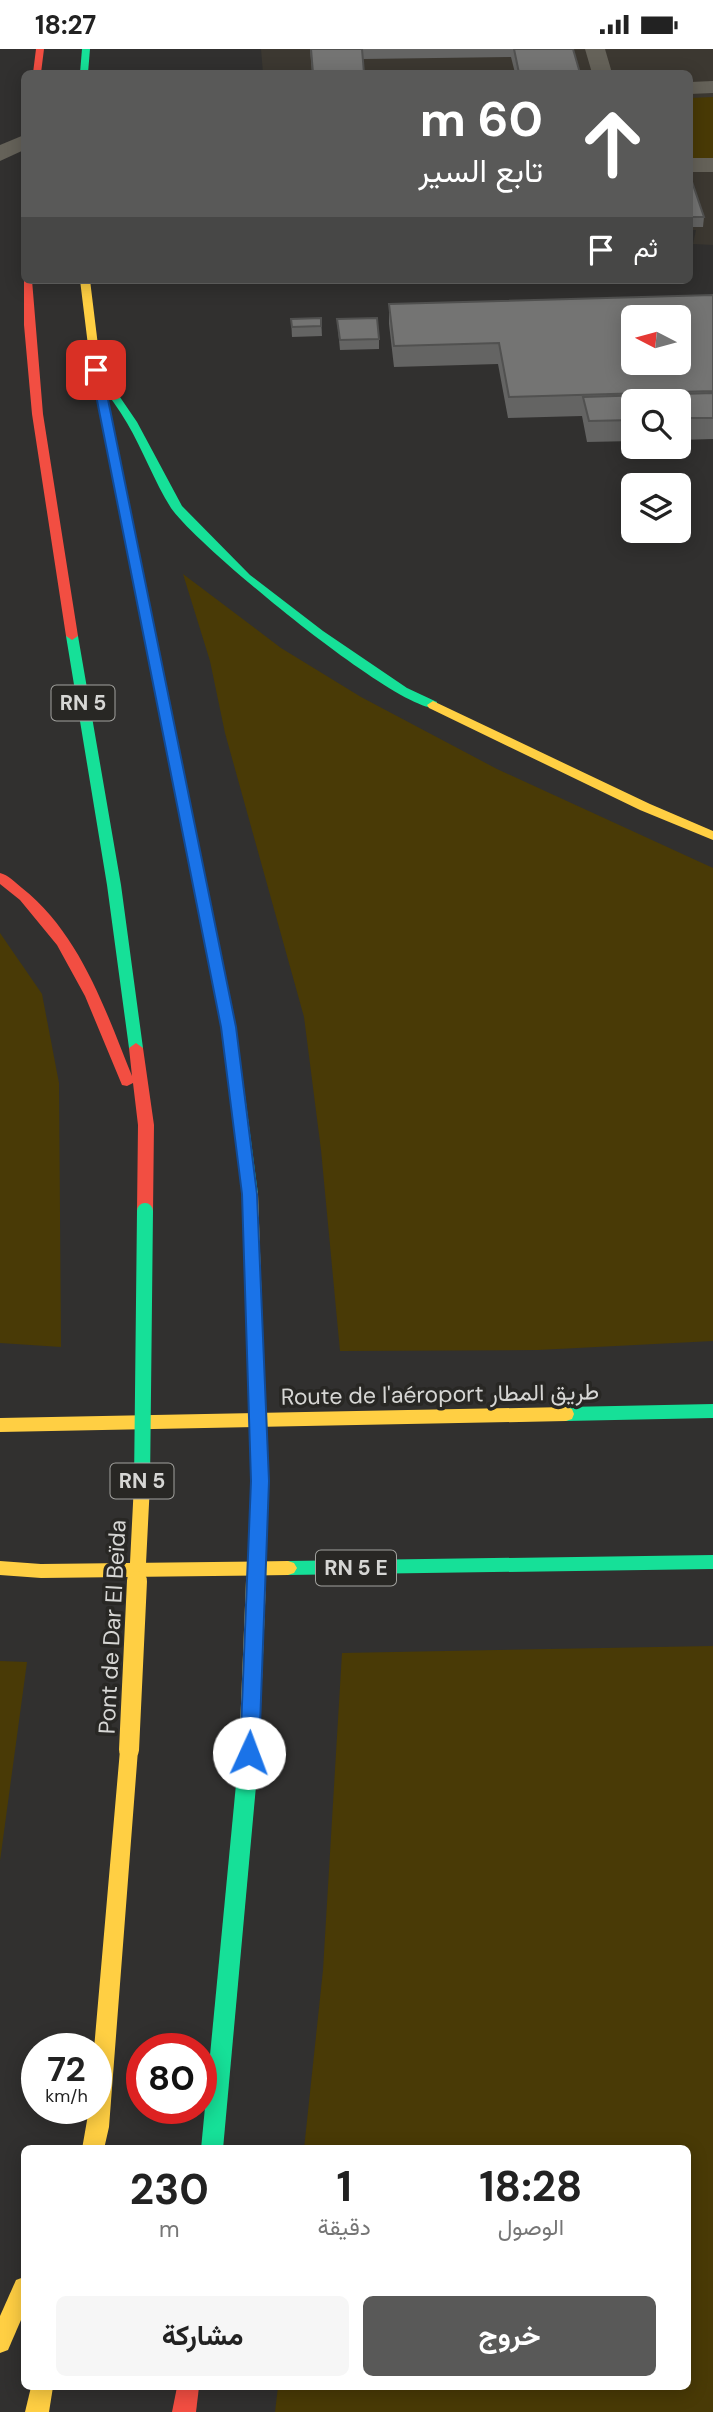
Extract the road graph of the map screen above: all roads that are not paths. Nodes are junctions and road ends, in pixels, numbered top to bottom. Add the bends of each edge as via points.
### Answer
1 (40, 49) edge
2 (86, 49) edge
3 (595, 49) edge
4 (37, 70) edge
5 (84, 70) edge
6 (601, 70) edge
7 (693, 87) edge
8 (713, 87) edge
9 (21, 144) edge
10 (0, 154) edge
11 (693, 165) edge
12 (713, 165) edge
13 (27, 284) edge
14 (85, 284) edge
15 (96, 370) junction
16 (713, 836) edge
17 (0, 877) edge
18 (146, 1125) junction
19 (713, 1412) edge
20 (0, 1425) edge
21 (713, 1562) edge
22 (0, 1571) edge
23 (91, 2145) edge
24 (212, 2145) edge
25 (21, 2295) edge
26 (0, 2342) edge
27 (41, 2390) edge
28 (188, 2390) edge
29 (37, 2412) edge
30 (184, 2412) edge

1 - 4 highway
2 - 5 highway
3 - 6 street
7 - 8 street
9 - 10 street
11 - 12 street
13 - 18 highway, RN 5 via 29,353 49,503 114,885
14 - 15 highway
15 - 16 highway via 132,422 177,508 246,577 319,634 403,691
15 - 24 highway, bridge via 229,1027 250,1194 260,1481 249,1753
17 - 18 highway via 45,915 74,960
18 - 23 highway, Pont de Dar El Beïda / RN 5, bridge via 142,1488 129,1751 97,2127
19 - 20 highway, Route de l'aéroport طريق المطار
21 - 22 highway, RN 5 E
25 - 26 highway
27 - 29 highway
28 - 30 highway

